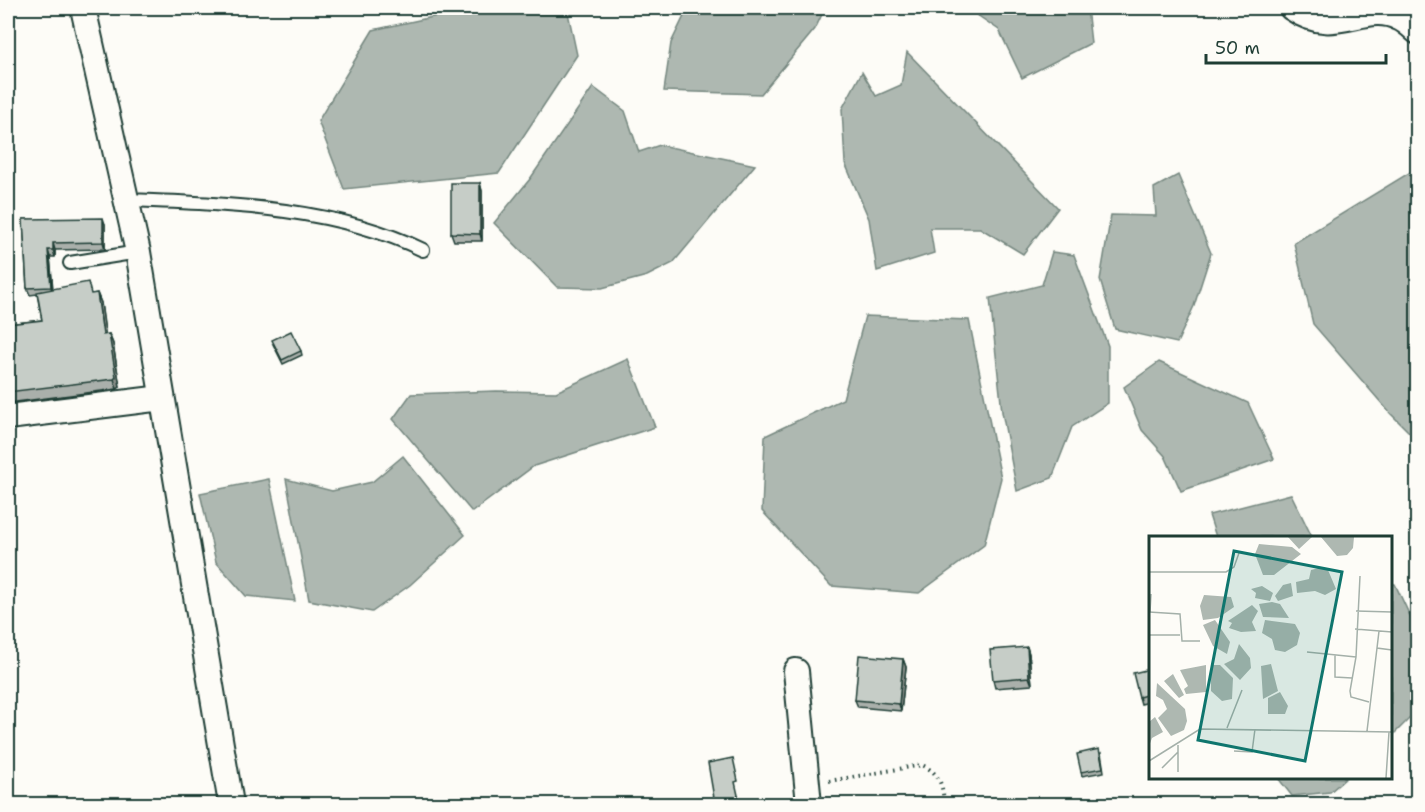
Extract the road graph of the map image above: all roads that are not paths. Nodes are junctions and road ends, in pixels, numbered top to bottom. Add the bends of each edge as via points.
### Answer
1 (83, 8) edge
2 (1292, 8) edge
3 (1418, 32) edge
4 (126, 200) junction
5 (423, 250) dead end
6 (138, 252) junction
7 (70, 263) dead end
8 (162, 398) junction
9 (8, 417) edge
10 (796, 671) dead end
11 (808, 795) edge
12 (231, 804) edge

1 - 4 street
2 - 3 street via 1307,18 1330,22 1384,14 1399,17
4 - 5 lane via 307,214 388,233
4 - 6 street
6 - 7 lane
6 - 8 street
8 - 9 street
8 - 12 street
10 - 11 street

